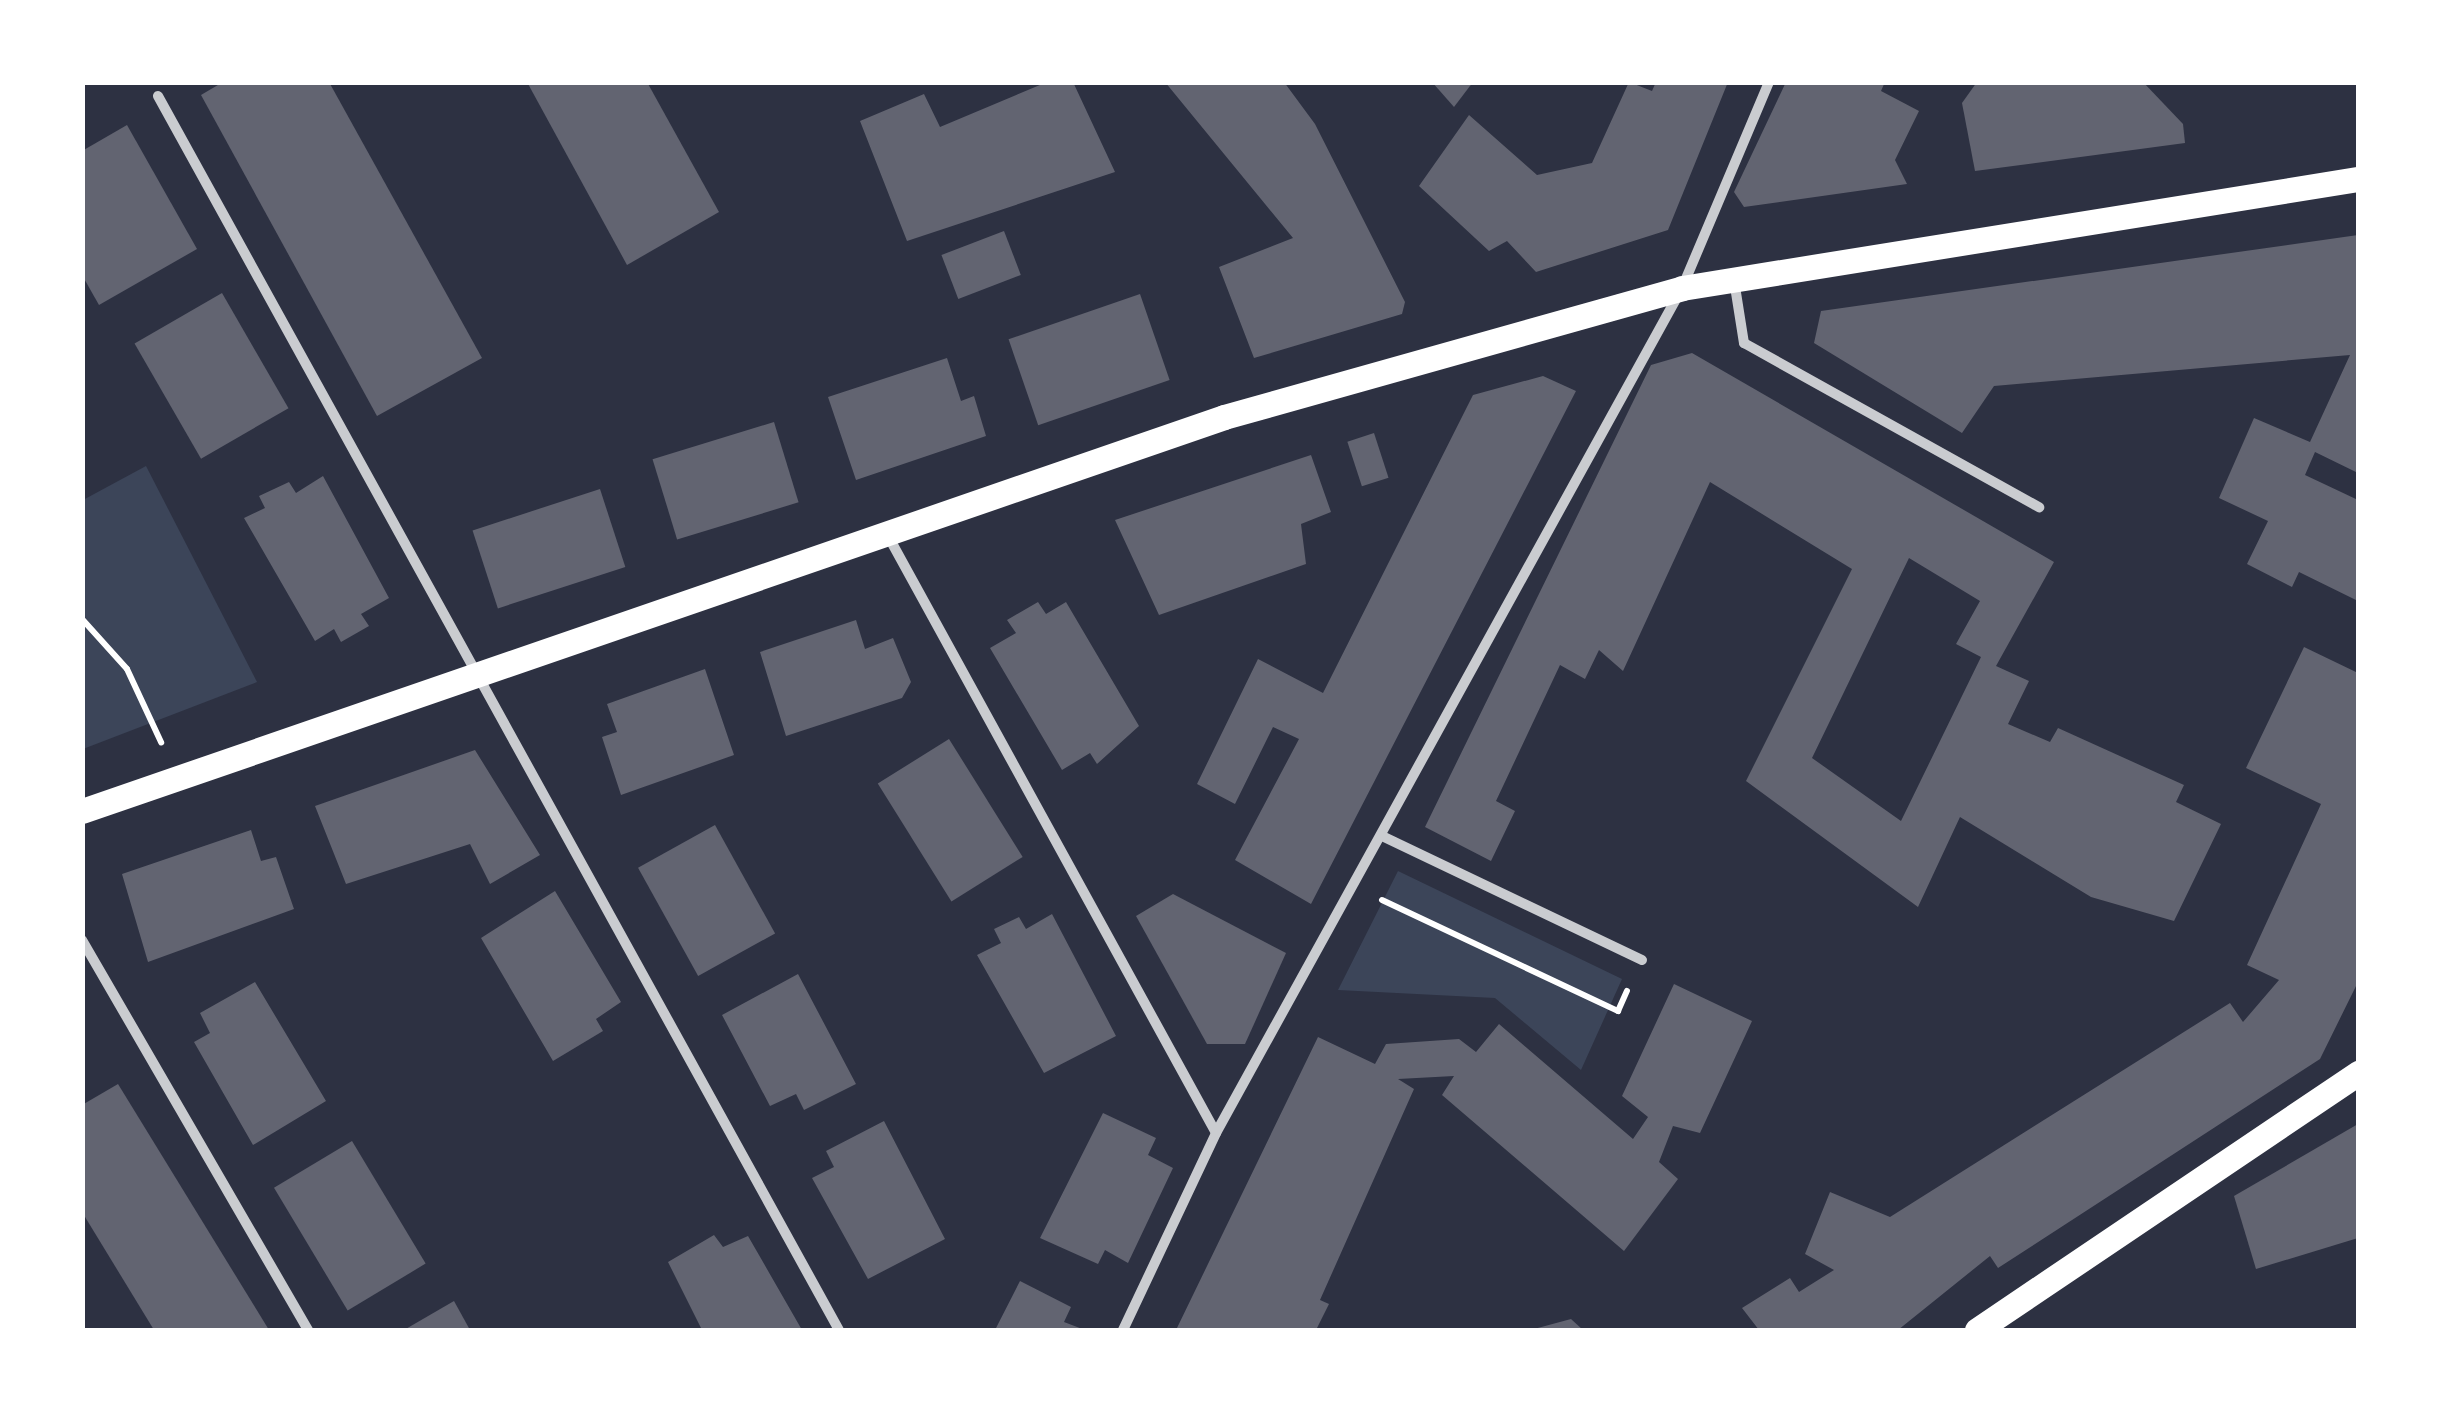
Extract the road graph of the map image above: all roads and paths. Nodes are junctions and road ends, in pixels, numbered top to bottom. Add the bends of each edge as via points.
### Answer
1 (1770, 82) edge
2 (158, 96) dead end
3 (2358, 179) edge
4 (1734, 279) junction
5 (1682, 288) junction
6 (2039, 507) dead end
7 (887, 532) junction
8 (82, 619) edge
9 (476, 670) junction
10 (176, 778) junction
11 (82, 811) edge
12 (1382, 836) junction
13 (1354, 887) junction
14 (82, 940) edge
15 (1642, 960) joint
16 (2358, 1073) edge
17 (1216, 1134) junction
18 (308, 1330) edge
19 (839, 1330) edge
20 (1124, 1330) edge
21 (1976, 1330) edge

1 - 5 street
2 - 9 street
3 - 4 main road
4 - 5 main road
4 - 6 street via 1744,342
5 - 7 main road via 1224,418
5 - 12 street
7 - 9 main road
7 - 17 street
8 - 10 path via 103,632 127,669
9 - 10 main road
9 - 19 street
10 - 11 main road
12 - 13 street
12 - 15 street
13 - 15 path via 1618,1011
13 - 17 street
14 - 18 street
16 - 21 main road
17 - 20 street

